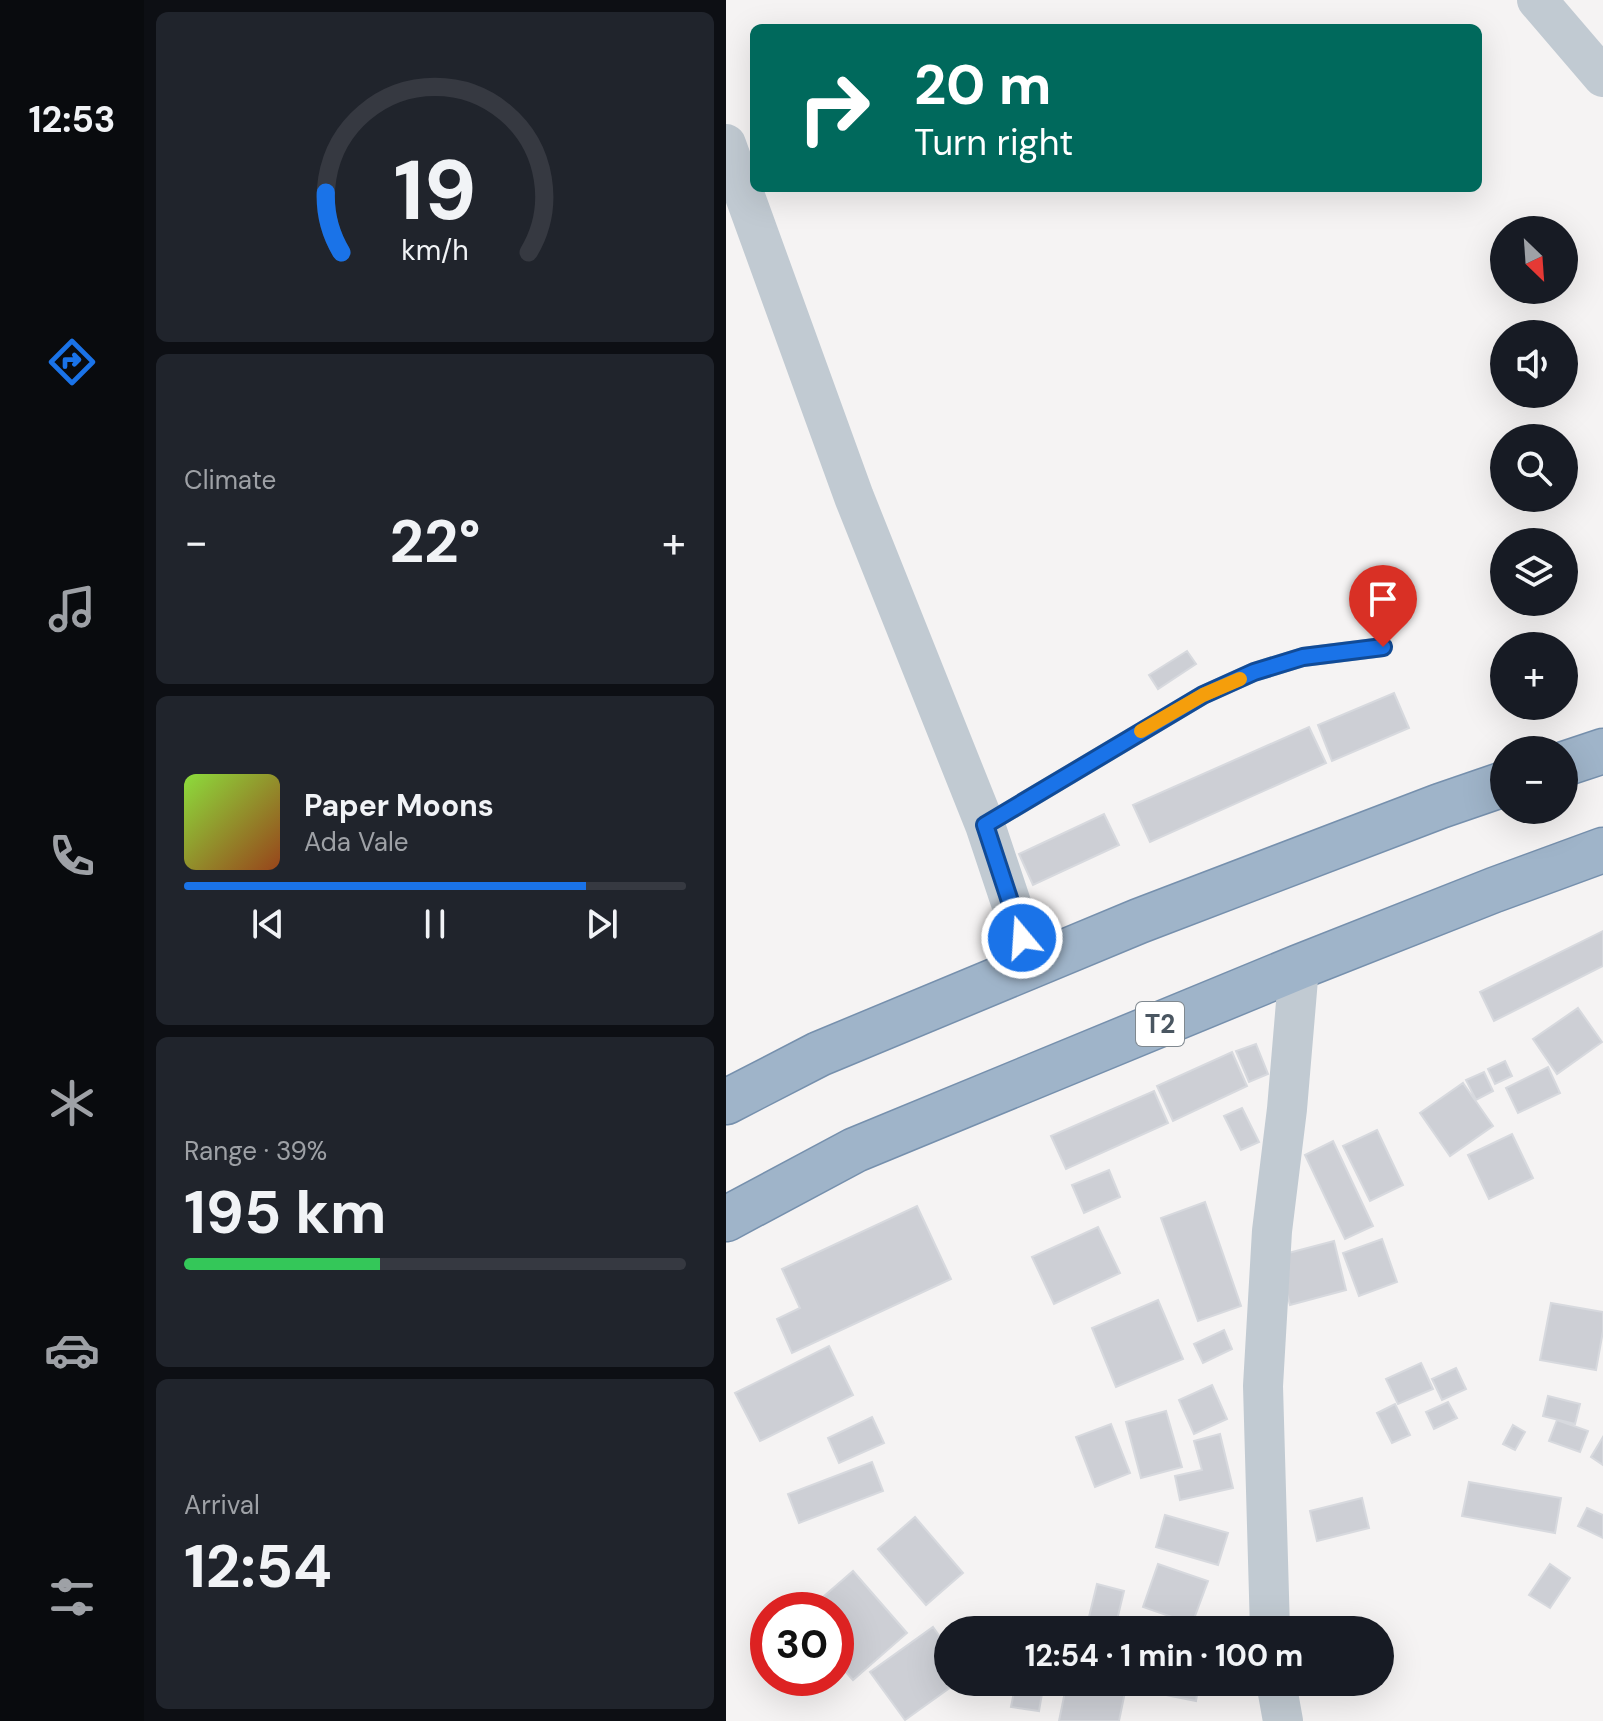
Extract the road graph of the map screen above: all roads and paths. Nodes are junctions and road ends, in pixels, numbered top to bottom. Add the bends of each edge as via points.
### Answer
1 (1537, 0) edge
2 (1603, 77) edge
3 (726, 144) edge
4 (1383, 647) dead end
5 (1603, 751) edge
6 (1578, 759) edge
7 (1490, 789) edge
8 (985, 825) junction
9 (1603, 850) edge
10 (1032, 966) junction
11 (1299, 967) junction
12 (726, 1102) edge
13 (726, 1219) edge
14 (1270, 1616) edge
15 (1279, 1696) edge
16 (1283, 1721) edge

1 - 2 street
3 - 8 street via 854,497
4 - 8 lane via 1303,657 1241,678 1203,695
5 - 6 highway
7 - 10 highway
8 - 10 street
9 - 11 highway, T2
10 - 12 highway via 819,1054
11 - 13 highway, T2 via 855,1150
11 - 14 street via 1272,1231 1263,1386
15 - 16 street

